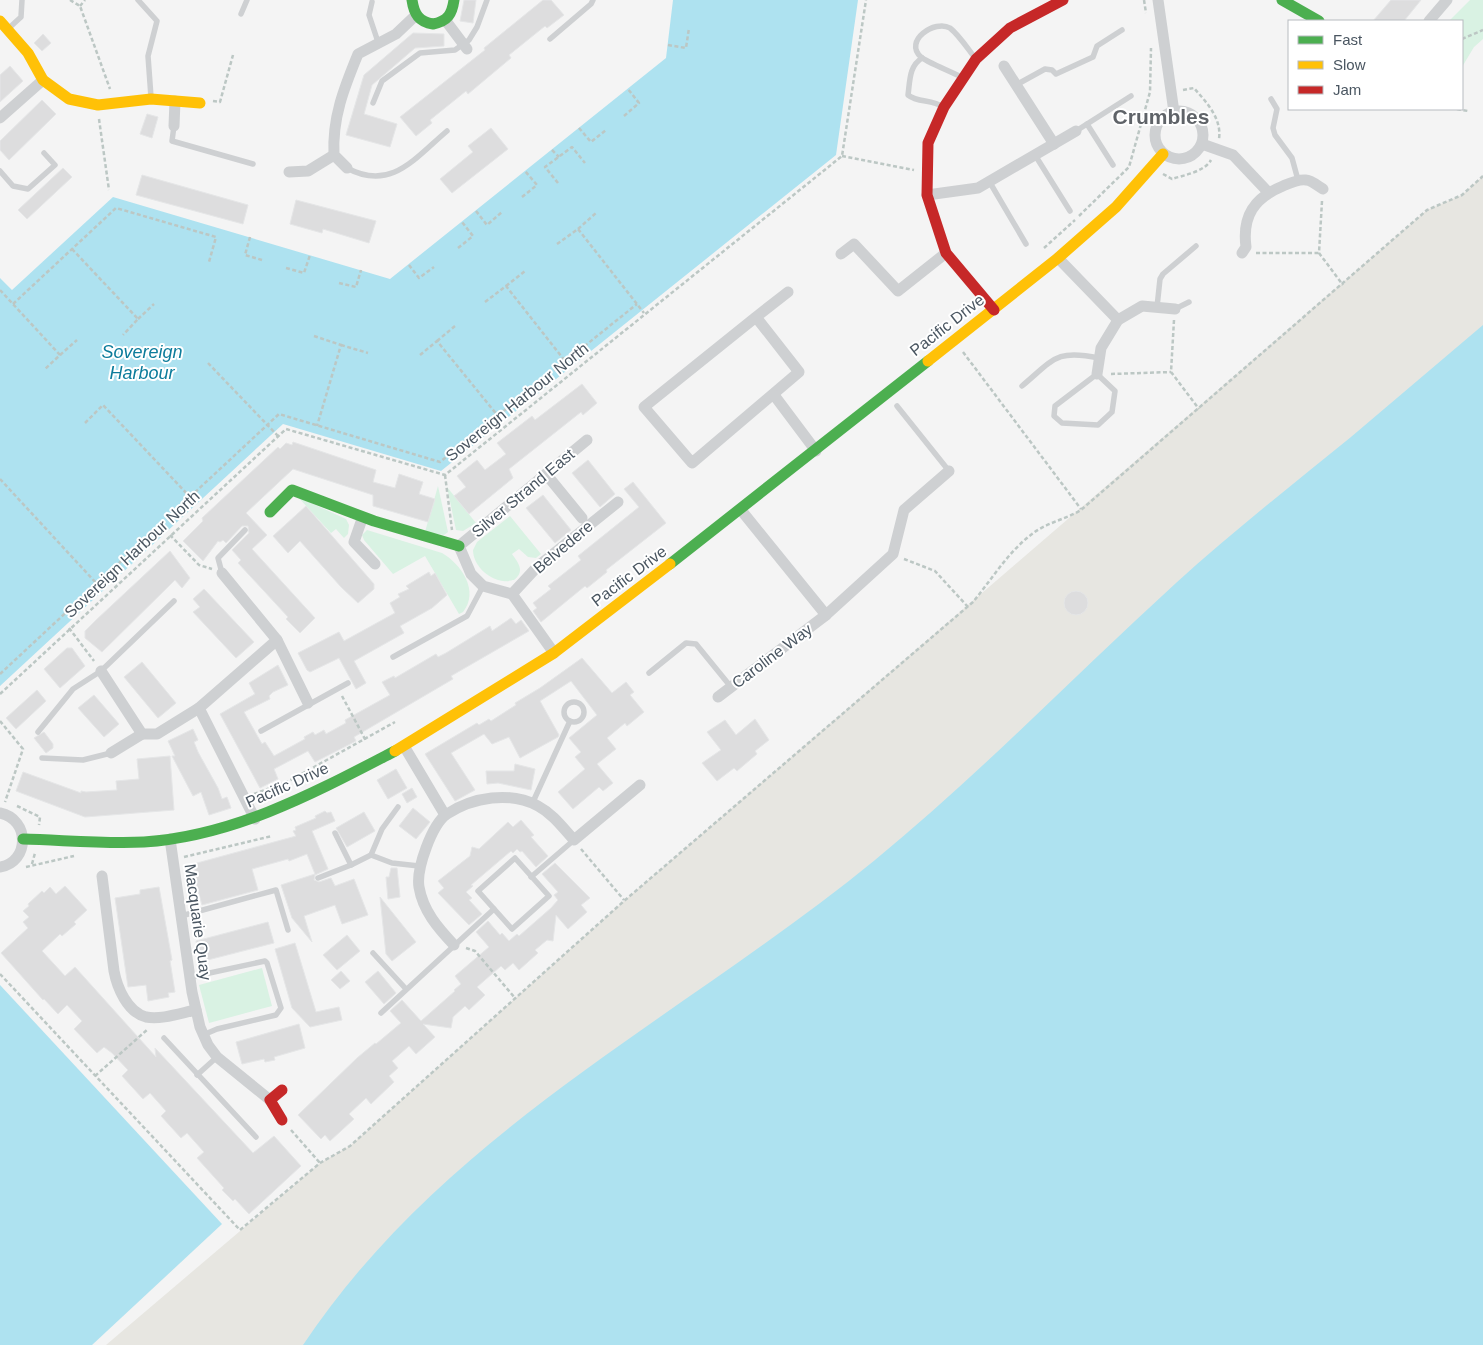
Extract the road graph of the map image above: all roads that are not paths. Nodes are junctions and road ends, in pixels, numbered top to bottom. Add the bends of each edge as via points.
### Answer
1 (22, 0) edge
2 (138, 0) edge
3 (246, 0) edge
4 (412, 0) edge
5 (454, 0) edge
6 (487, 0) edge
7 (593, 0) edge
8 (1063, 0) edge
9 (1158, 0) edge
10 (1282, 0) edge
11 (1447, 0) edge
12 (372, 2) dead end
13 (241, 14) dead end
14 (415, 16) junction
15 (1315, 20) edge
16 (1430, 20) edge
17 (446, 21) junction
18 (4, 26) edge
19 (1122, 30) dead end
20 (550, 39) dead end
21 (378, 42) junction
22 (466, 47) junction
23 (922, 58) junction
24 (976, 60) junction
25 (1004, 66) dead end
26 (963, 78) junction
27 (43, 80) junction
28 (1016, 85) junction
29 (1131, 96) dead end
30 (151, 99) junction
31 (1271, 99) dead end
32 (175, 101) junction
33 (373, 103) dead end
34 (200, 104) road end
35 (944, 107) junction
36 (1174, 112) junction
37 (0, 118) edge
38 (1087, 124) junction
39 (174, 126) joint
40 (447, 131) dead end
41 (1076, 131) joint
42 (1054, 144) junction
43 (1202, 144) junction
44 (44, 153) dead end
45 (1163, 154) junction
46 (334, 155) junction
47 (1035, 155) junction
48 (253, 164) dead end
49 (1113, 165) dead end
50 (347, 168) joint
51 (0, 171) edge
52 (289, 172) dead end
53 (1298, 180) junction
54 (989, 181) junction
55 (1323, 189) road end
56 (1268, 192) junction
57 (927, 196) junction
58 (1070, 211) dead end
59 (1026, 244) dead end
60 (1196, 246) dead end
61 (946, 253) junction
62 (1242, 253) road end
63 (841, 254) dead end
64 (1058, 258) junction
65 (788, 292) dead end
66 (1189, 302) dead end
67 (1157, 307) junction
68 (1175, 309) joint
69 (994, 310) junction
70 (756, 317) junction
71 (1118, 320) junction
72 (1100, 358) junction
73 (1097, 374) junction
74 (1022, 386) dead end
75 (774, 396) junction
76 (897, 406) dead end
77 (587, 440) dead end
78 (816, 451) junction
79 (948, 471) joint
80 (546, 474) junction
81 (618, 502) dead end
82 (741, 510) junction
83 (270, 512) dead end
84 (582, 518) dead end
85 (362, 519) junction
86 (245, 530) dead end
87 (458, 546) junction
88 (375, 564) dead end
89 (222, 573) joint
90 (483, 586) junction
91 (512, 594) junction
92 (174, 601) dead end
93 (826, 615) junction
94 (277, 640) junction
95 (554, 653) junction
96 (393, 657) dead end
97 (101, 671) junction
98 (649, 673) dead end
99 (348, 683) dead end
100 (731, 687) junction
101 (718, 697) dead end
102 (308, 703) junction
103 (199, 708) junction
104 (570, 721) dead end
105 (261, 731) dead end
106 (38, 732) dead end
107 (142, 734) junction
108 (404, 746) junction
109 (111, 753) joint
110 (42, 758) dead end
111 (640, 785) dead end
112 (532, 804) junction
113 (398, 807) dead end
114 (2, 808) edge
115 (445, 815) junction
116 (255, 819) junction
117 (335, 833) dead end
118 (170, 839) junction
119 (23, 840) junction
120 (574, 840) junction
121 (371, 855) junction
122 (351, 865) junction
123 (419, 866) junction
124 (0, 867) edge
125 (102, 876) dead end
126 (531, 877) junction
127 (318, 878) dead end
128 (494, 909) junction
129 (181, 916) junction
130 (288, 930) dead end
131 (454, 945) junction
132 (372, 954) dead end
133 (191, 978) junction
134 (406, 990) junction
135 (196, 1010) junction
136 (381, 1013) dead end
137 (203, 1035) junction
138 (164, 1038) dead end
139 (217, 1056) junction
140 (197, 1075) junction
141 (282, 1090) dead end
142 (270, 1100) junction
143 (282, 1120) road end
144 (256, 1137) dead end

1 - 18 lane via 21,17
2 - 30 lane via 157,22 148,56
3 - 13 lane
4 - 14 street
5 - 17 street via 452,14
6 - 22 lane
7 - 20 lane
8 - 24 street via 1010,28
9 - 36 street
10 - 15 street
11 - 16 street
12 - 21 lane via 369,15
14 - 17 street via 430,25
14 - 21 street via 396,34
17 - 22 street
18 - 27 street via 28,53
19 - 28 lane via 1097,46 1093,57 1056,74 1045,68
21 - 46 street via 358,54 351,71 334,122
22 - 33 lane via 420,53 382,81
23 - 24 lane via 915,43 920,36 939,26 949,28
23 - 26 lane
23 - 35 lane via 915,62 911,71 908,95
24 - 26 street
25 - 28 street
26 - 35 street
27 - 30 street via 68,99 98,105
27 - 37 street
28 - 42 street
29 - 38 lane
30 - 32 street
31 - 53 lane via 1277,109 1273,128 1275,135 1292,158
32 - 34 street
32 - 39 street
35 - 57 street via 928,143
36 - 43 street via 1183,112 1197,120 1203,135
36 - 45 street via 1166,115 1155,129 1157,146
38 - 41 lane
38 - 49 lane
39 - 48 lane via 172,141
40 - 50 lane via 388,176 371,177
41 - 42 street
42 - 47 street
43 - 45 street via 1194,154 1182,160
43 - 56 street via 1233,155
44 - 51 lane via 55,165 28,189 13,186
45 - 64 street, Pacific Drive via 1116,207
46 - 50 street
46 - 52 street via 308,171
47 - 54 street
47 - 58 lane
53 - 55 street via 1308,180
53 - 56 street
54 - 57 street via 978,188
54 - 59 lane
56 - 62 street via 1250,210 1244,233 1246,247
57 - 61 street
60 - 67 lane via 1163,274
61 - 63 street via 898,291 854,244
61 - 69 street
64 - 69 street, Pacific Drive
64 - 71 street
65 - 70 street
66 - 68 lane
67 - 68 street
67 - 71 street via 1142,306
69 - 78 street, Pacific Drive
70 - 75 street via 799,372
70 - 75 street via 644,407 692,463
71 - 72 street via 1101,348
72 - 73 street
72 - 74 lane via 1078,354 1058,356
73 - 73 lane via 1054,406 1054,416 1062,423 1098,425 1112,412 1116,391
75 - 78 street
76 - 79 lane
77 - 80 street, Silver Strand East
78 - 82 street, Pacific Drive
79 - 93 street, Caroline Way via 904,510 893,554
80 - 84 street
80 - 87 street, Silver Strand East
81 - 91 street, Belvedere via 537,566
82 - 93 street, Caroline Way
82 - 95 street, Pacific Drive
83 - 85 street via 292,490
85 - 87 street via 409,535
85 - 88 street via 354,542
86 - 89 lane via 218,558
87 - 90 street via 470,574
89 - 94 street
90 - 91 street
90 - 96 lane via 467,616
91 - 95 street
92 - 97 lane
93 - 100 street, Caroline Way
94 - 102 street
94 - 103 street
95 - 108 street, Pacific Drive
97 - 106 lane via 73,689
97 - 107 street
98 - 100 lane via 691,642
99 - 102 lane
100 - 101 street, Caroline Way
102 - 105 lane
103 - 107 street via 157,734
103 - 116 street
104 - 112 lane
107 - 109 street
108 - 115 street
108 - 116 street, Pacific Drive
109 - 110 lane via 84,760
111 - 120 street
112 - 115 street via 498,797 474,801
112 - 120 street via 554,818
113 - 121 lane via 382,829
114 - 119 street via 18,824
115 - 123 street
116 - 118 street, Pacific Drive
117 - 122 lane
118 - 119 street, Pacific Drive via 143,842
118 - 129 street, Macquarie Quay
119 - 124 street via 18,857
120 - 126 lane
121 - 122 lane
121 - 123 lane via 392,863
122 - 127 lane
123 - 131 street via 424,906 436,926
125 - 135 street via 114,971 128,1004 145,1017
126 - 128 lane via 515,858 478,891
126 - 128 lane via 549,896 512,929
128 - 131 lane
129 - 130 lane via 276,890
129 - 133 street, Macquarie Quay
131 - 134 lane
132 - 134 lane
133 - 135 street, Macquarie Quay
133 - 137 lane via 265,961 281,1008 276,1014
134 - 136 lane
135 - 137 street, Macquarie Quay
137 - 139 street, Macquarie Quay
138 - 140 lane
139 - 140 lane
139 - 142 street, Macquarie Quay
140 - 144 lane
141 - 142 street
142 - 143 street, Macquarie Quay

